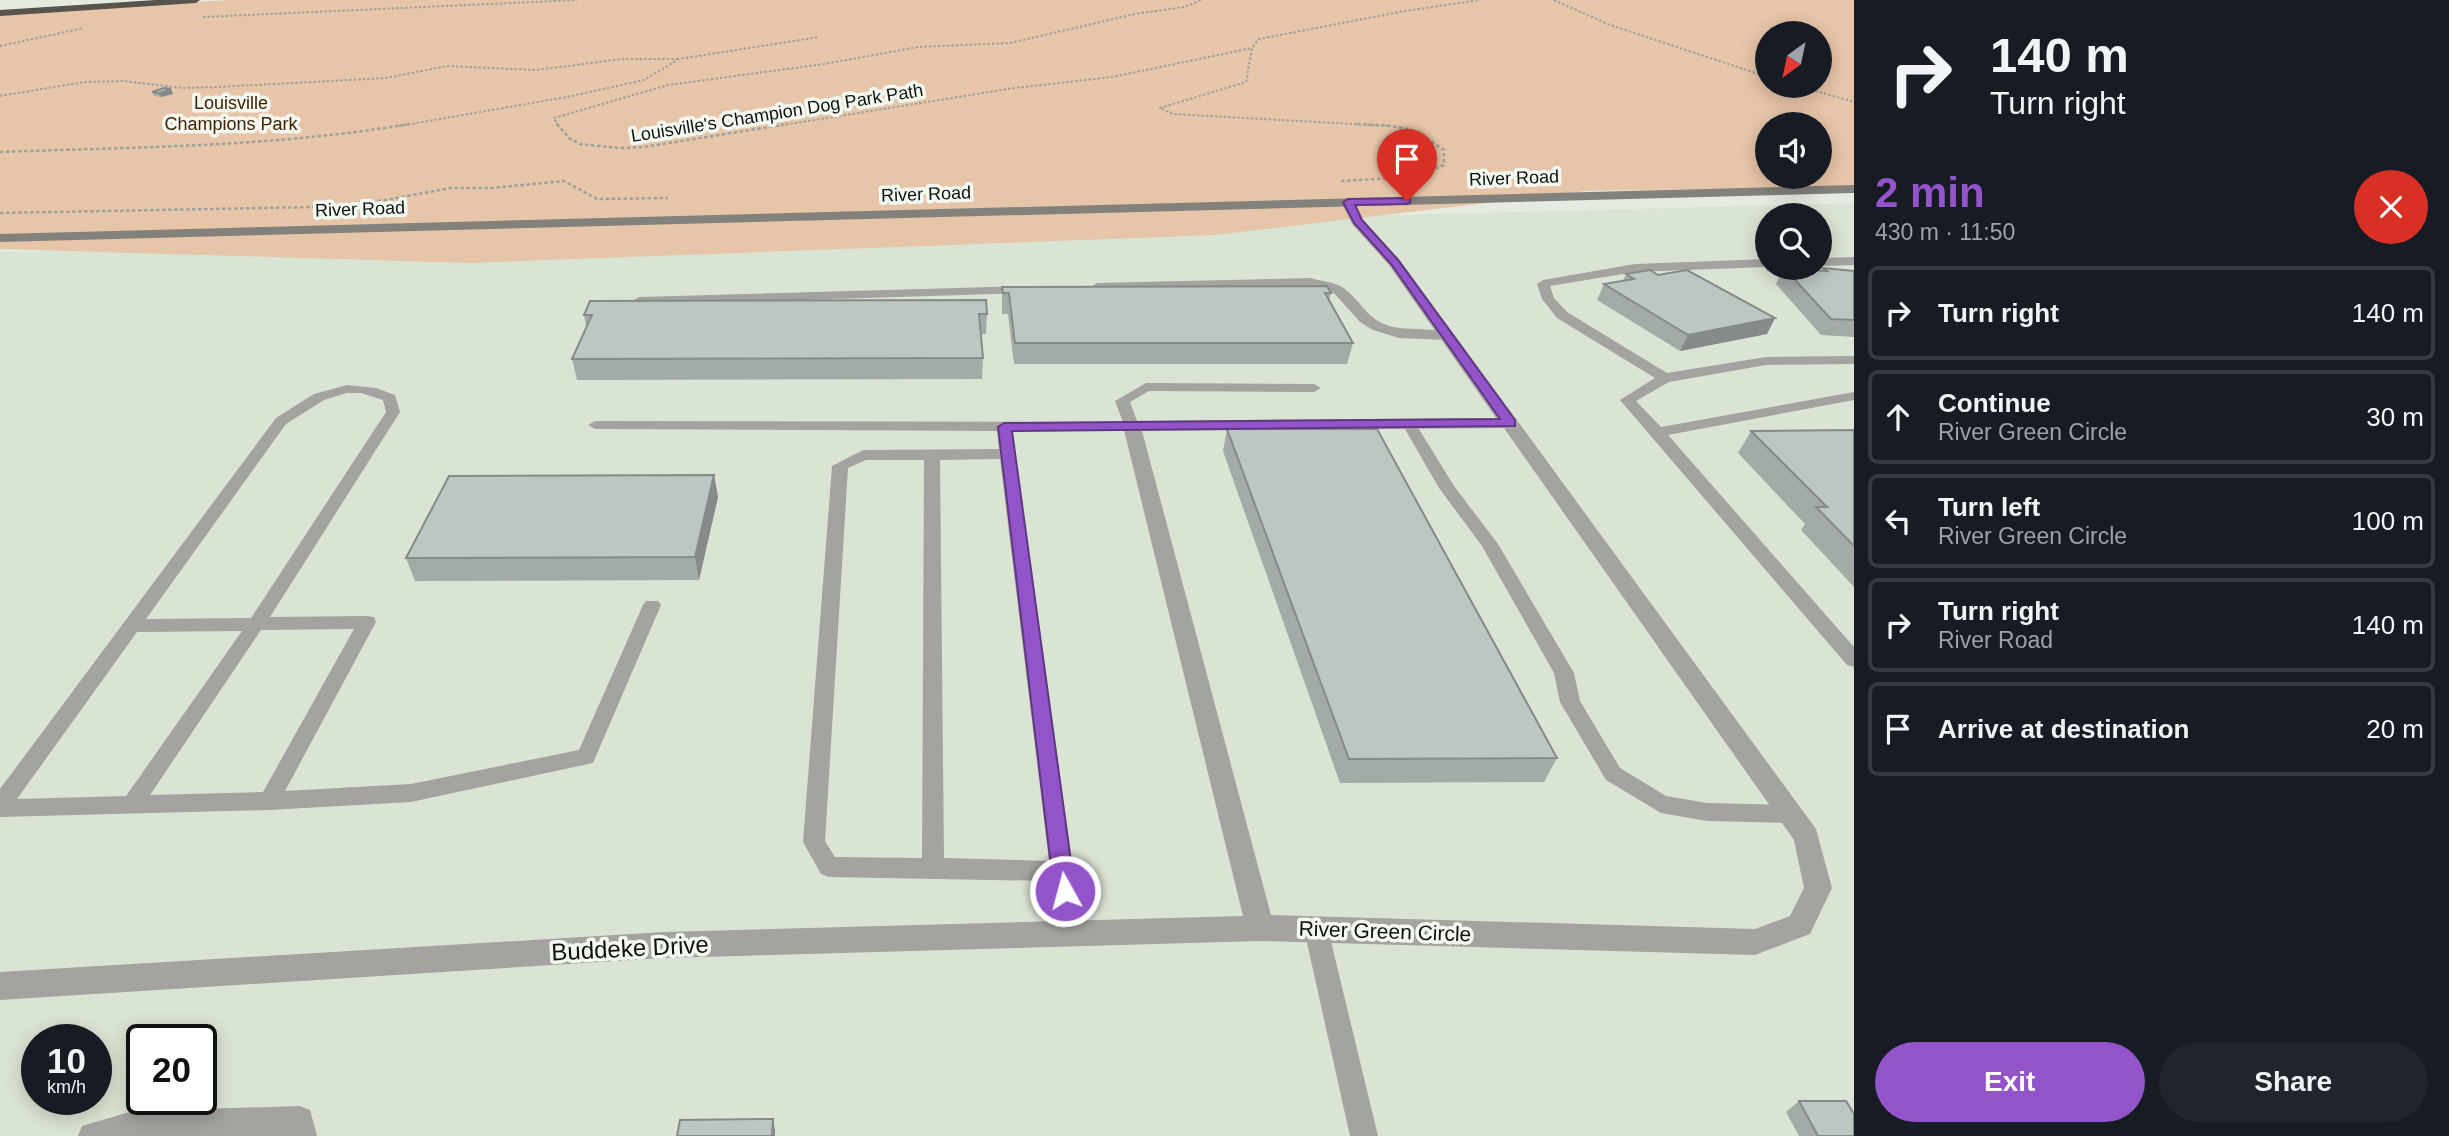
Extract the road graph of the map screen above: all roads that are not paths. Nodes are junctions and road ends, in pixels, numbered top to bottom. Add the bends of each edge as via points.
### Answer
1 (196, 0) edge
2 (0, 13) edge
3 (1854, 189) edge
4 (1348, 202) junction
5 (0, 238) edge
6 (1854, 261) edge
7 (1832, 262) edge
8 (1755, 263) edge
9 (1832, 277) edge
10 (1854, 278) edge
11 (1087, 288) edge
12 (1031, 289) edge
13 (626, 302) edge
14 (1447, 336) junction
15 (1854, 360) edge
16 (1665, 378) junction
17 (1314, 388) dead end
18 (1854, 396) edge
19 (1510, 423) junction
20 (1409, 424) junction
21 (595, 425) dead end
22 (1132, 426) junction
23 (1004, 427) junction
24 (1657, 432) junction
25 (1008, 454) junction
26 (932, 455) junction
27 (652, 605) dead end
28 (256, 624) junction
29 (132, 626) junction
30 (1854, 660) edge
31 (269, 801) junction
32 (132, 805) junction
33 (0, 807) edge
34 (1790, 814) junction
35 (933, 868) junction
36 (1062, 871) junction
37 (1260, 928) junction
38 (1316, 929) junction
39 (1070, 933) junction
40 (0, 986) edge
41 (92, 1136) edge
42 (303, 1136) edge
43 (1364, 1136) edge

1 - 2 highway
3 - 4 street, River Road
4 - 5 street, River Road
4 - 14 street, River Green Circle via 1357,221 1394,262
6 - 7 lane
8 - 16 lane via 1635,268 1544,284 1548,299 1562,315
9 - 10 lane
11 - 14 lane via 1310,282 1338,290 1378,327 1399,334
12 - 13 lane
14 - 19 street, River Green Circle
15 - 16 lane via 1766,360
16 - 24 lane via 1627,400
17 - 22 lane via 1146,387 1122,401
18 - 24 lane
19 - 20 street
19 - 34 street, River Green Circle
20 - 22 street
20 - 34 lane via 1447,488 1489,544 1564,673 1570,702 1613,774 1661,804 1707,812
21 - 23 lane
22 - 23 lane
22 - 37 street
23 - 25 lane
24 - 30 lane
25 - 26 lane
25 - 36 lane
26 - 35 lane
26 - 35 lane via 863,455 840,466 814,842 829,867
27 - 31 lane via 586,757 411,793
28 - 29 lane
28 - 29 lane via 393,412 390,398 377,391 341,390 298,406 281,421
28 - 31 lane via 367,622
28 - 32 lane
29 - 33 lane
31 - 32 lane
32 - 33 lane
34 - 38 street, River Green Circle via 1807,837 1818,888 1800,925 1755,942
35 - 36 lane
36 - 39 lane
37 - 38 street, River Green Circle
37 - 39 street, Buddeke Drive
38 - 43 lane
39 - 40 street, Buddeke Drive via 664,945
41 - 42 lane via 133,1125 300,1120

